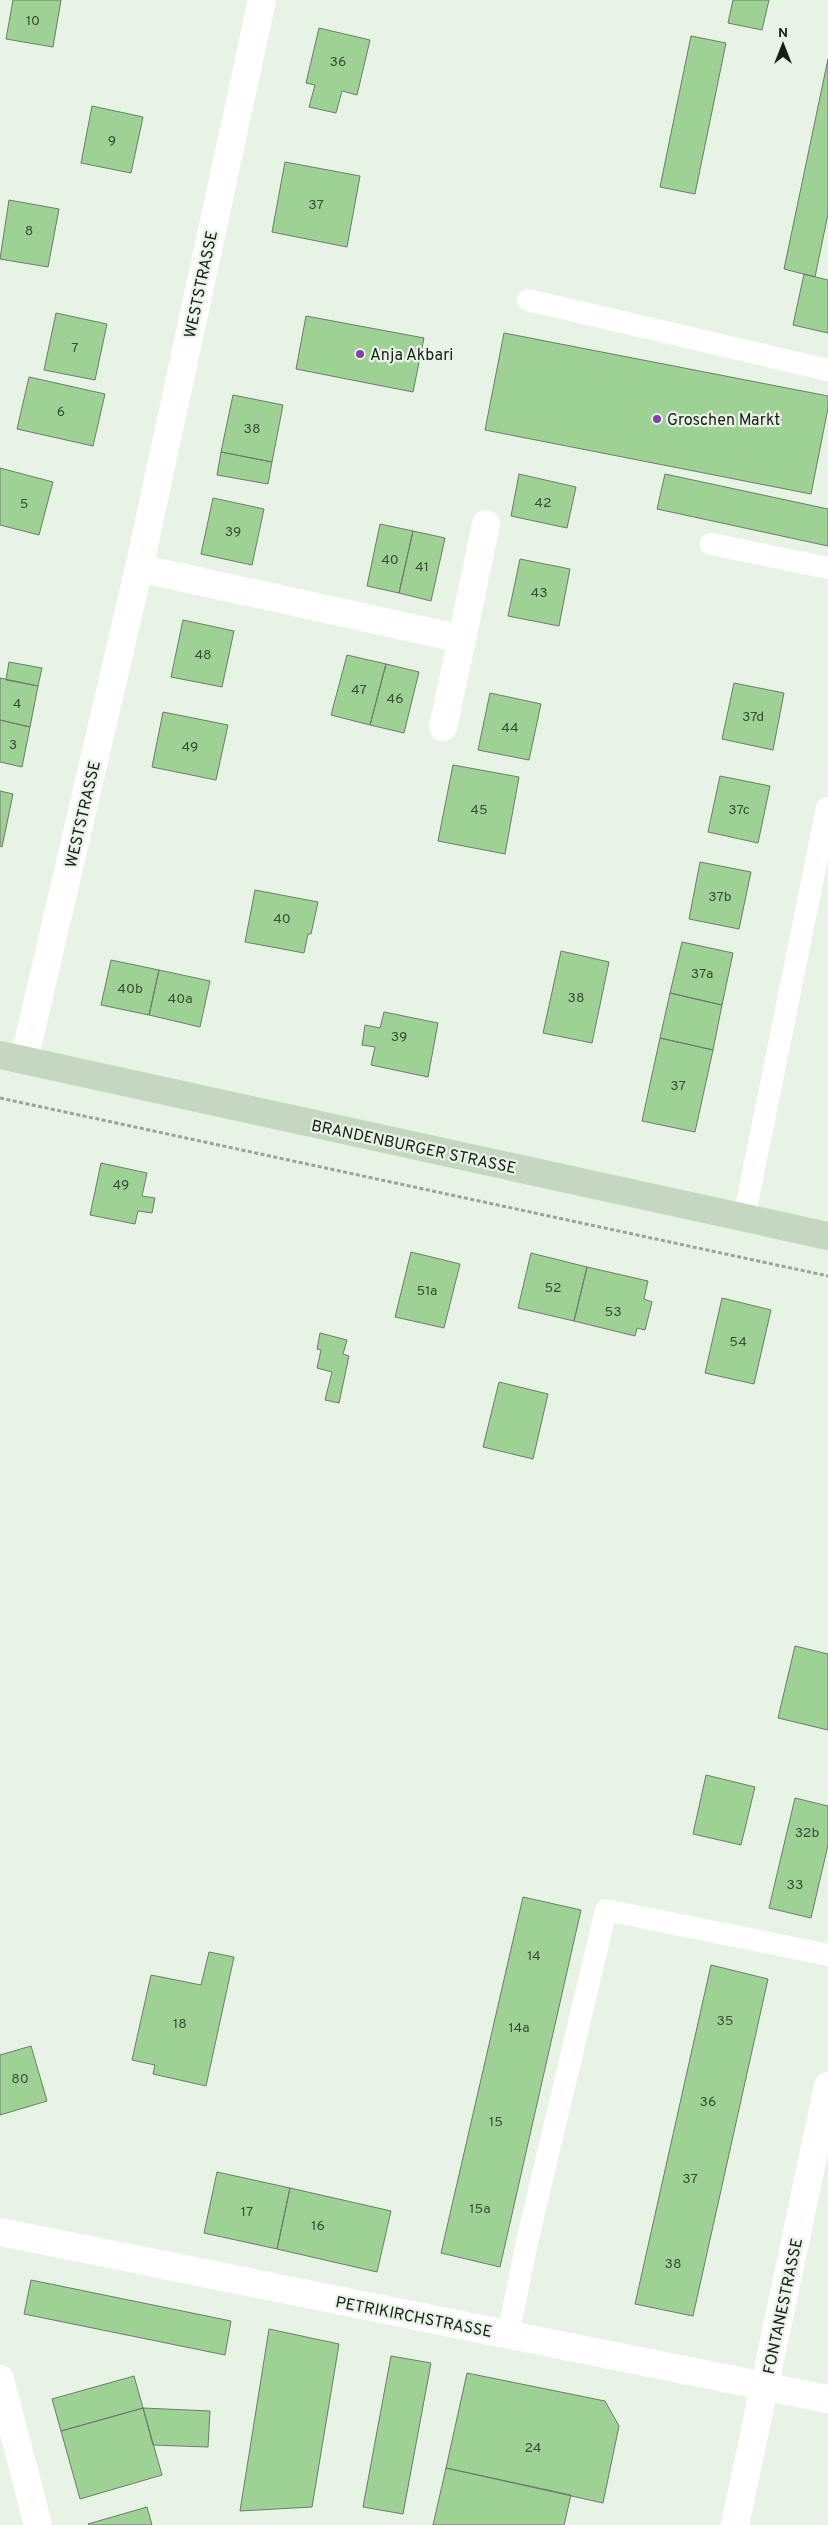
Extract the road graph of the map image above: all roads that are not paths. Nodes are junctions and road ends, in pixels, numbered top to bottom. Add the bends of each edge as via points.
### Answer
1 (262, 0) edge
2 (528, 300) dead end
3 (828, 370) edge
4 (486, 524) dead end
5 (711, 544) dead end
6 (139, 568) junction
7 (828, 568) edge
8 (462, 640) junction
9 (443, 726) dead end
10 (827, 808) edge
11 (12, 1058) edge
12 (744, 1218) junction
13 (828, 1236) edge
14 (828, 1955) edge
15 (828, 2086) edge
16 (0, 2232) edge
17 (508, 2335) junction
18 (0, 2379) edge
19 (765, 2385) junction
20 (828, 2399) edge
21 (38, 2525) edge
22 (735, 2525) edge

1 - 6 street, WESTSTRASSE
2 - 3 lane
4 - 8 street
5 - 7 lane
6 - 8 street
6 - 11 street, WESTSTRASSE
8 - 9 street
10 - 12 lane
11 - 12 street, BRANDENBURGER STRASSE
12 - 13 street, BRANDENBURGER STRASSE
14 - 17 lane via 606,1910
15 - 19 street, FONTANESTRASSE
16 - 17 street, PETRIKIRCHSTRASSE
17 - 19 street, PETRIKIRCHSTRASSE
18 - 21 street
19 - 20 street, PETRIKIRCHSTRASSE
19 - 22 street, FONTANESTRASSE

